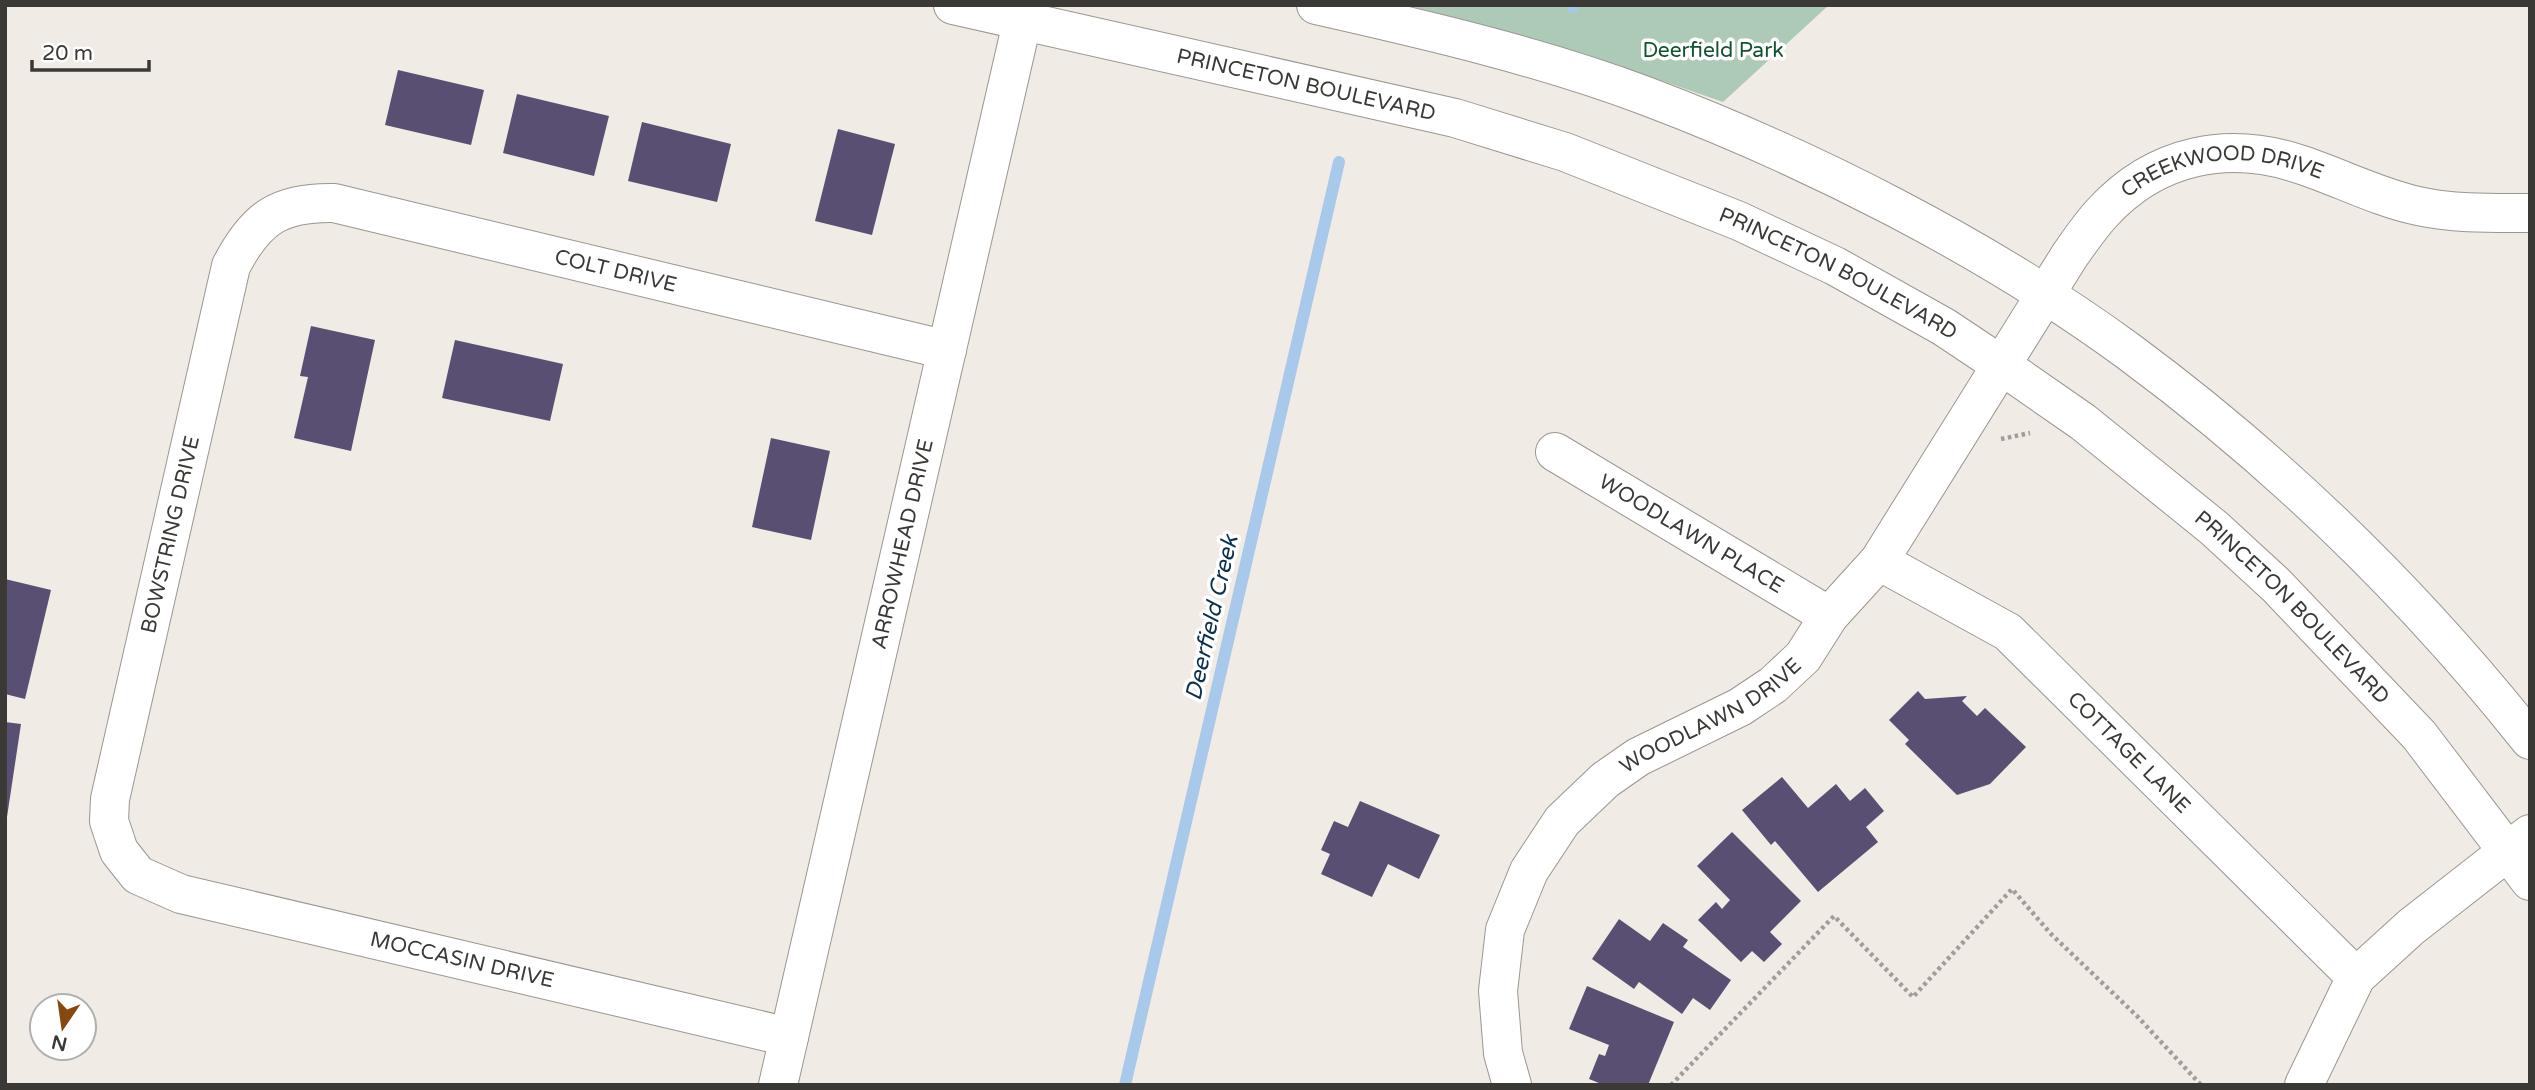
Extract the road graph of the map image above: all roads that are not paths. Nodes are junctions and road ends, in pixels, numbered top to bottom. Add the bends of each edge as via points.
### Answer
1 (953, 5) edge
2 (1316, 5) edge
3 (1024, 13) edge
4 (284, 209) joint
5 (2530, 213) edge
6 (2045, 295) junction
7 (947, 349) junction
8 (2001, 365) junction
9 (1555, 452) dead end
10 (1879, 561) junction
11 (1829, 616) junction
12 (2530, 740) edge
13 (2519, 842) edge
14 (138, 875) joint
15 (2530, 881) edge
16 (2356, 977) junction
17 (789, 1037) junction
18 (778, 1085) edge
19 (1512, 1085) edge
20 (2304, 1085) edge

1 - 3 street, PRINCETON BOULEVARD
2 - 6 street via 1456,37 1643,95 1821,171 1935,230
3 - 7 street, ARROWHEAD DRIVE
3 - 8 street, PRINCETON BOULEVARD via 1455,118 1565,152 1740,221 1835,266
4 - 7 street, COLT DRIVE via 334,203
4 - 14 street, BOWSTRING DRIVE via 245,239 231,266 110,799 109,821 119,851
5 - 6 street, CREEKWOOD DRIVE via 2473,213 2418,206 2302,165 2262,155 2210,153 2163,167 2127,190 2102,213
6 - 8 street, CREEKWOOD DRIVE
6 - 12 street via 2128,351 2257,454 2401,590
7 - 17 street, ARROWHEAD DRIVE
8 - 10 street, WOODLAWN DRIVE
8 - 13 street, PRINCETON BOULEVARD via 2083,422 2214,528 2276,586
9 - 11 street, WOODLAWN PLACE
10 - 11 street, WOODLAWN DRIVE
10 - 16 street, COTTAGE LANE via 2008,632
11 - 19 street, WOODLAWN DRIVE via 1803,657 1773,685 1638,757 1605,780 1562,821 1529,871 1505,929 1499,991 1503,1053
13 - 15 street, PRINCETON BOULEVARD
13 - 16 street
14 - 17 street, MOCCASIN DRIVE via 181,894
16 - 20 street
17 - 18 street, ARROWHEAD DRIVE

